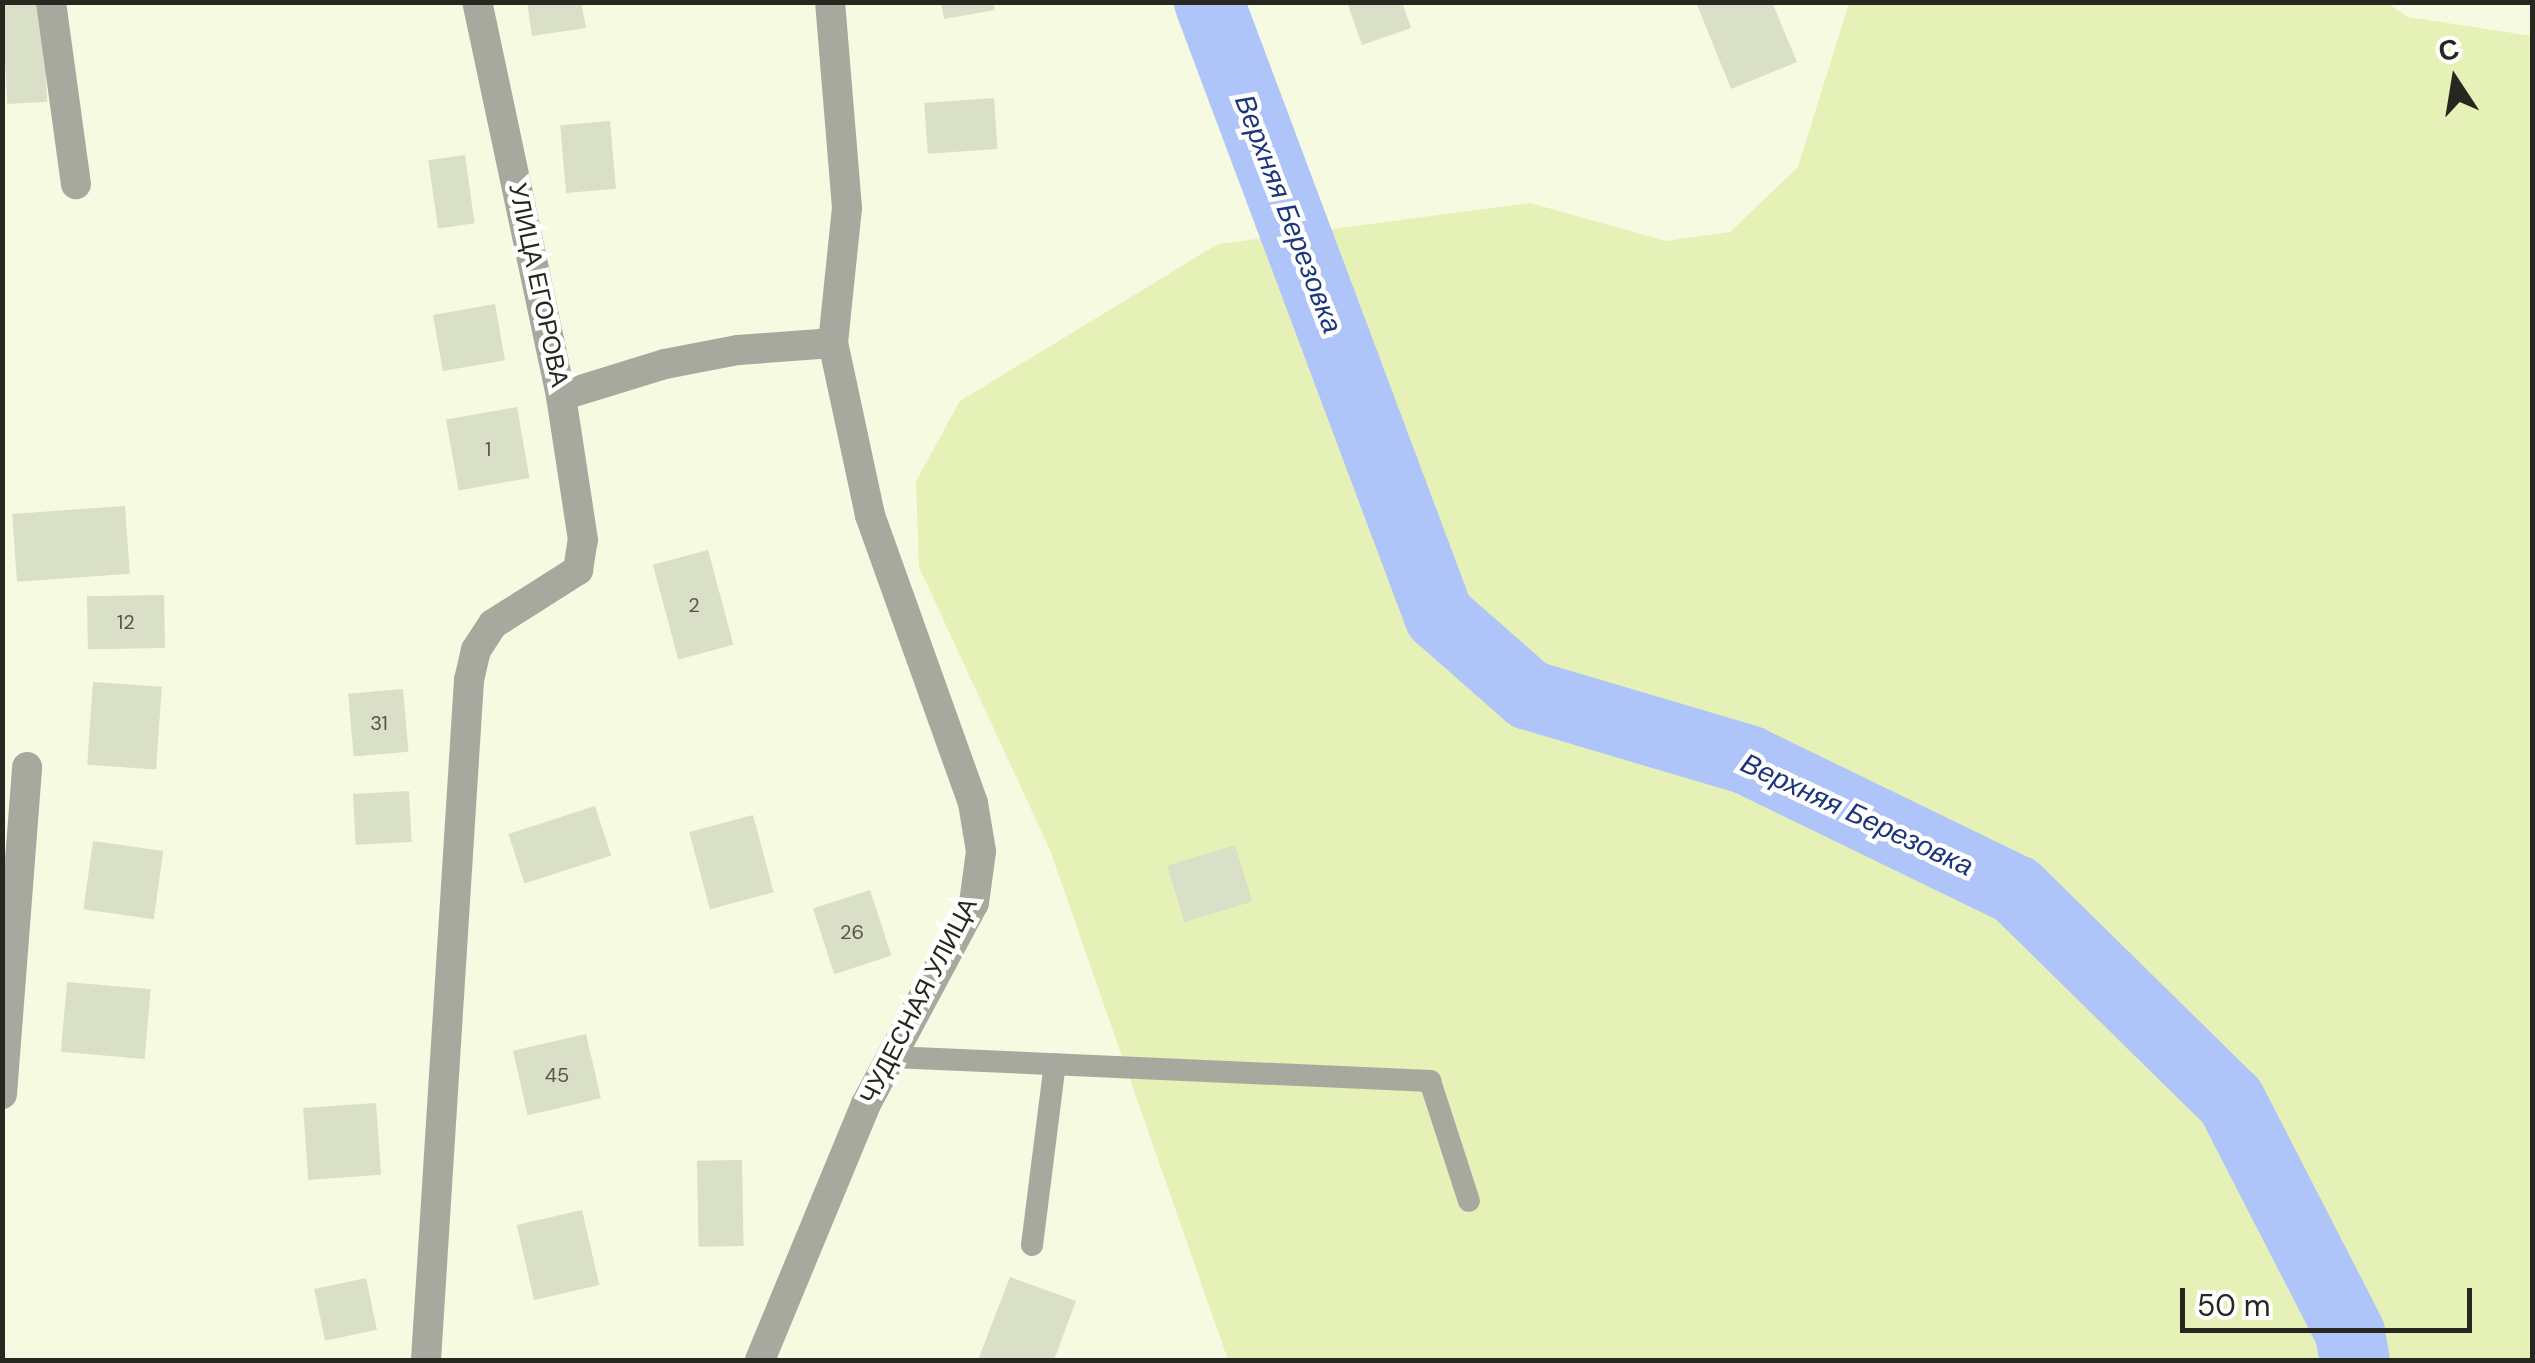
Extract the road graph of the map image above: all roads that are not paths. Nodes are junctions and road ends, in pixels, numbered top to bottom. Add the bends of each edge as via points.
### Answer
1 (51, 2) edge
2 (477, 2) edge
3 (830, 2) edge
4 (76, 184) dead end
5 (833, 344) junction
6 (561, 396) junction
7 (27, 767) dead end
8 (892, 1056) junction
9 (1055, 1064) junction
10 (2, 1094) edge
11 (1469, 1201) dead end
12 (1032, 1245) dead end
13 (426, 1360) edge
14 (760, 1360) edge

1 - 4 street
2 - 6 street, УЛИЦА ЕГОРОВА
3 - 5 street, ЧУДЕСНАЯ УЛИЦА via 848,208
5 - 6 street via 720,353
5 - 8 street, ЧУДЕСНАЯ УЛИЦА via 870,514 973,804 981,851 974,904
6 - 13 street, УЛИЦА ЕГОРОВА via 583,540 578,570 493,624 468,680
7 - 10 street
8 - 9 lane
8 - 14 street, ЧУДЕСНАЯ УЛИЦА
9 - 11 lane via 1430,1081
9 - 12 lane

